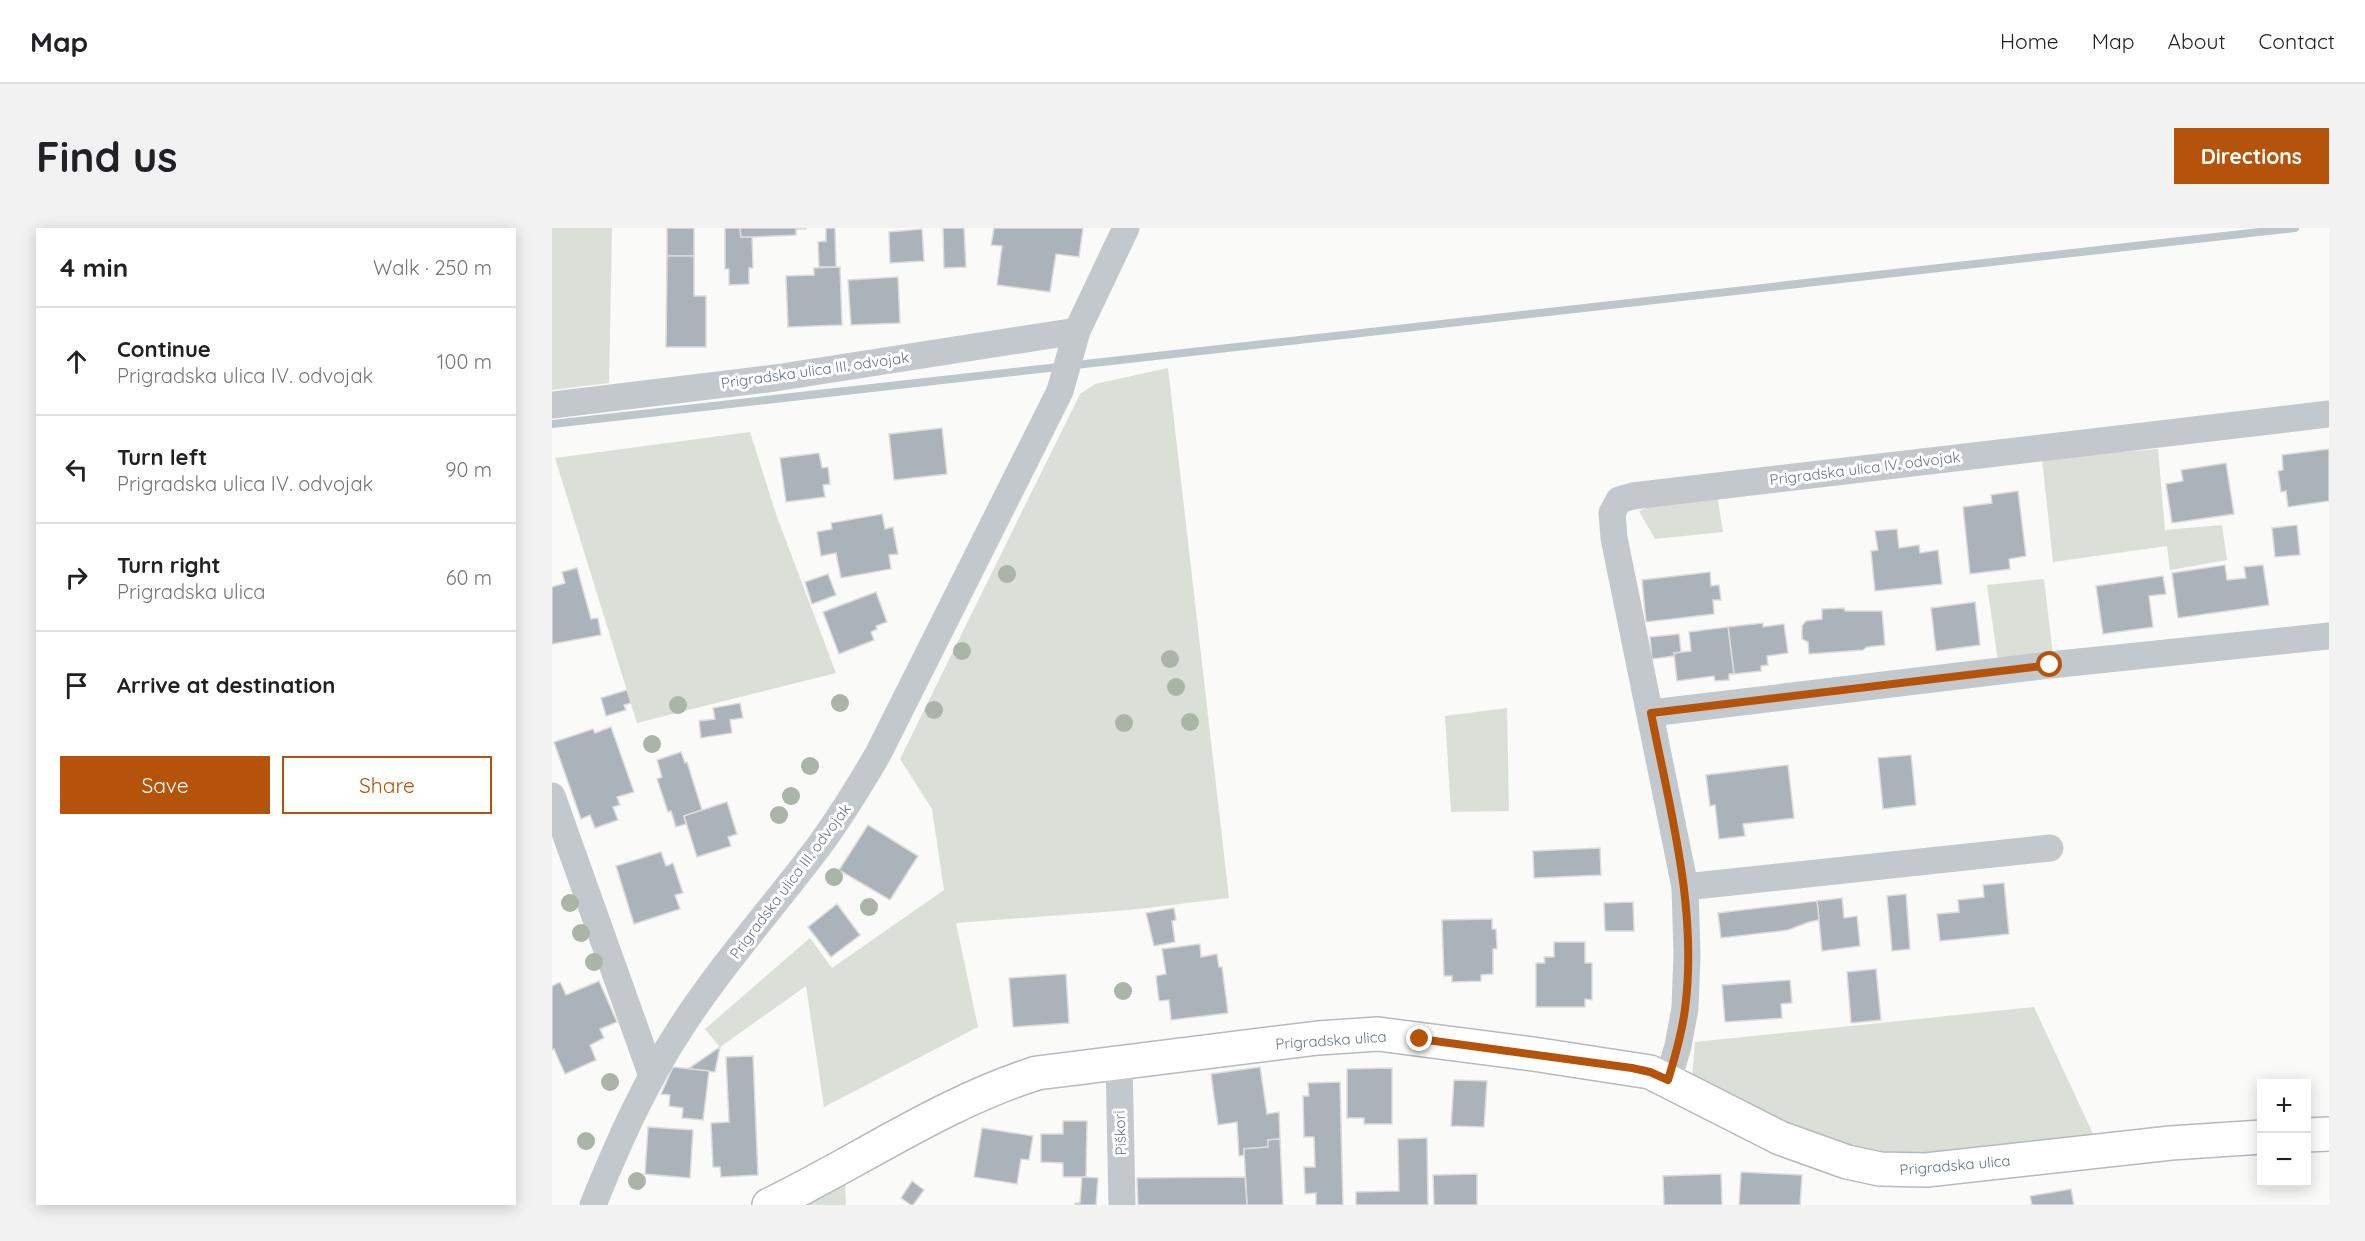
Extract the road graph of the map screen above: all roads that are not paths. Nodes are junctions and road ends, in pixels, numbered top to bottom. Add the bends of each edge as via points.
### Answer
1 (1126, 228) edge
2 (1074, 341) junction
3 (552, 405) edge
4 (2329, 414) edge
5 (2329, 636) edge
6 (1651, 713) junction
7 (552, 796) edge
8 (2050, 848) dead end
9 (1685, 886) junction
10 (1119, 1061) junction
11 (652, 1076) junction
12 (1668, 1080) junction
13 (2329, 1134) edge
14 (2311, 1135) edge
15 (2257, 1137) edge
16 (593, 1205) edge
17 (769, 1205) edge
18 (1122, 1205) edge

1 - 2 street, Prigradska ulica III. odvojak
2 - 3 street, Prigradska ulica III. odvojak
2 - 11 street, Prigradska ulica III. odvojak via 1060,391 868,771 819,846 688,1017
4 - 6 street, Prigradska ulica IV. odvojak via 1619,500 1612,513 1614,538
5 - 6 street
6 - 9 street, Prigradska ulica IV. odvojak
7 - 11 street
8 - 9 street
9 - 12 street, Prigradska ulica IV. odvojak via 1685,1008
10 - 12 main road, Prigradska ulica via 1378,1034 1612,1065 1650,1072
10 - 17 main road, Prigradska ulica via 1036,1073 1007,1082
10 - 18 street, Piškori
11 - 16 street, Prigradska ulica III. odvojak
12 - 15 main road, Prigradska ulica via 1780,1138 1847,1162 1901,1171
13 - 14 main road

